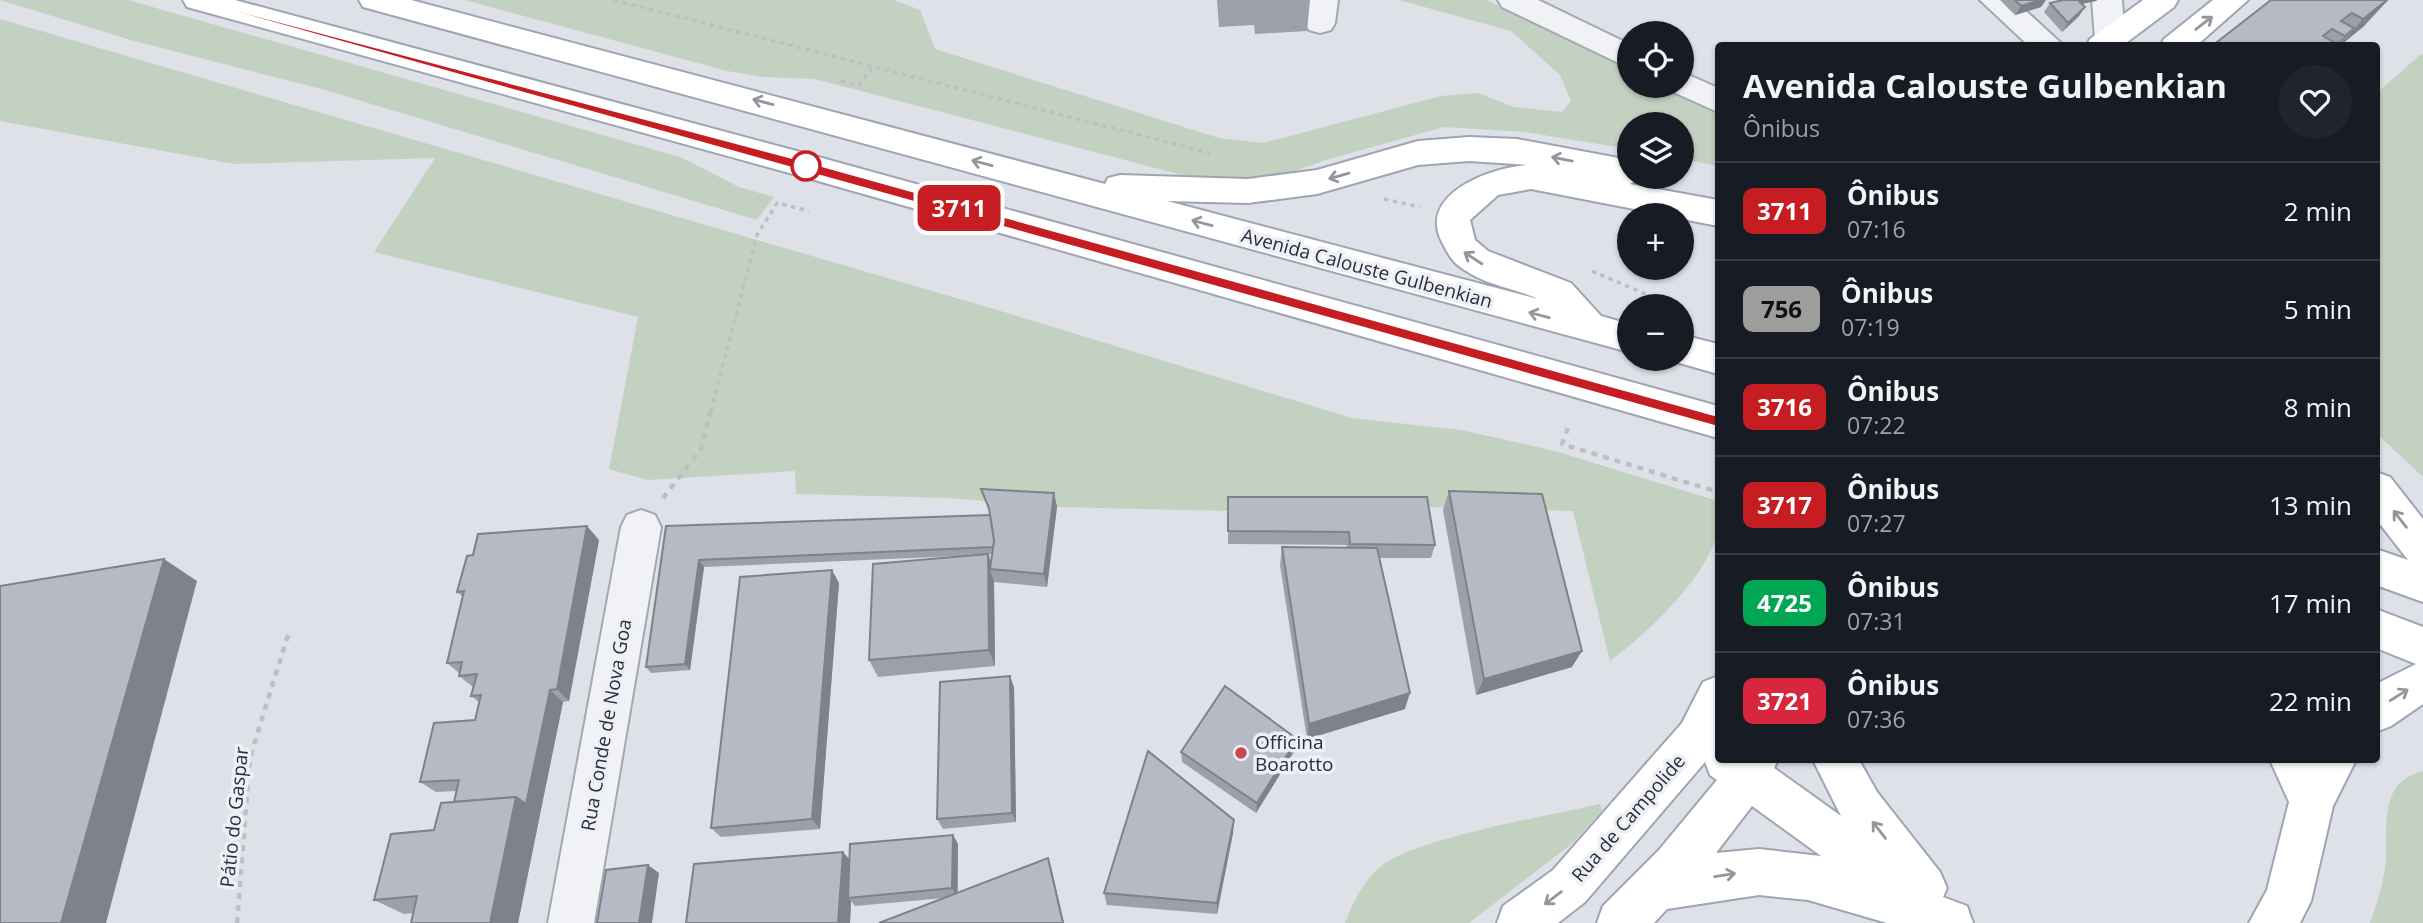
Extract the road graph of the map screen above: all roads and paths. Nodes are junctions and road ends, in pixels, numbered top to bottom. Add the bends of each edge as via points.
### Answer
1 (198, 0) edge
2 (374, 0) edge
3 (614, 0) edge
4 (1513, 0) edge
5 (1995, 0) edge
6 (2108, 0) edge
7 (2163, 0) edge
8 (2233, 0) edge
9 (2044, 42) edge
10 (2106, 42) edge
11 (2180, 42) edge
12 (1617, 51) edge
13 (873, 67) junction
14 (841, 81) dead end
15 (1694, 89) edge
16 (1715, 100) edge
17 (1213, 154) dead end
18 (1617, 170) edge
19 (1317, 182) junction
20 (1694, 184) edge
21 (1068, 187) junction
22 (1715, 187) edge
23 (1419, 207) dead end
24 (809, 211) dead end
25 (1715, 212) edge
26 (1591, 329) junction
27 (1617, 335) edge
28 (1694, 354) edge
29 (1715, 358) edge
30 (1715, 421) edge
31 (1568, 428) dead end
32 (1715, 491) edge
33 (2380, 494) edge
34 (641, 527) joint
35 (2423, 549) edge
36 (2380, 568) edge
37 (2423, 584) edge
38 (2380, 630) edge
39 (288, 635) dead end
40 (2423, 647) edge
41 (2423, 681) edge
42 (2380, 709) edge
43 (1722, 763) edge
44 (1726, 763) edge
45 (1737, 763) edge
46 (1837, 763) edge
47 (2293, 763) edge
48 (2332, 763) edge
49 (2312, 801) junction
50 (1658, 888) junction
51 (237, 923) edge
52 (570, 923) edge
53 (1520, 923) edge
54 (1620, 923) edge
55 (1951, 923) edge
56 (2272, 923) edge

1 - 30 main road
21 -> 2 main road, Avenida Calouste Gulbenkian
3 - 13 path
4 - 12 street
5 - 9 street
6 - 10 street
7 - 10 main road
11 -> 8 main road
13 - 14 path via 858,86
13 - 17 path
15 - 16 street
18 -> 19 main road via 1517,151 1469,149 1418,153
19 - 21 main road via 1248,191
19 - 23 path
20 - 22 main road
26 -> 21 main road, Avenida Calouste Gulbenkian
24 - 34 path via 777,203 757,234 701,449
26 -> 25 main road via 1560,294 1483,264 1461,250 1452,234 1452,218 1479,189 1502,178 1531,177
26 - 27 main road, Avenida Calouste Gulbenkian
28 - 29 main road
31 - 32 path via 1562,444
35 -> 33 main road
34 - 52 street, Rua Conde de Nova Goa
36 - 37 main road
38 - 40 main road
39 - 51 path, Pátio do Gaspar via 250,757
42 -> 41 main road
43 -> 53 main road, Rua de Campolide
44 - 50 main road, Rua de Campolide
45 - 55 main road
55 -> 46 main road via 1861,808
47 - 49 main road
48 - 49 main road
49 - 56 main road via 2288,901
50 - 54 main road, Rua de Campolide
50 -> 55 main road via 1737,873 1786,873 1846,886

